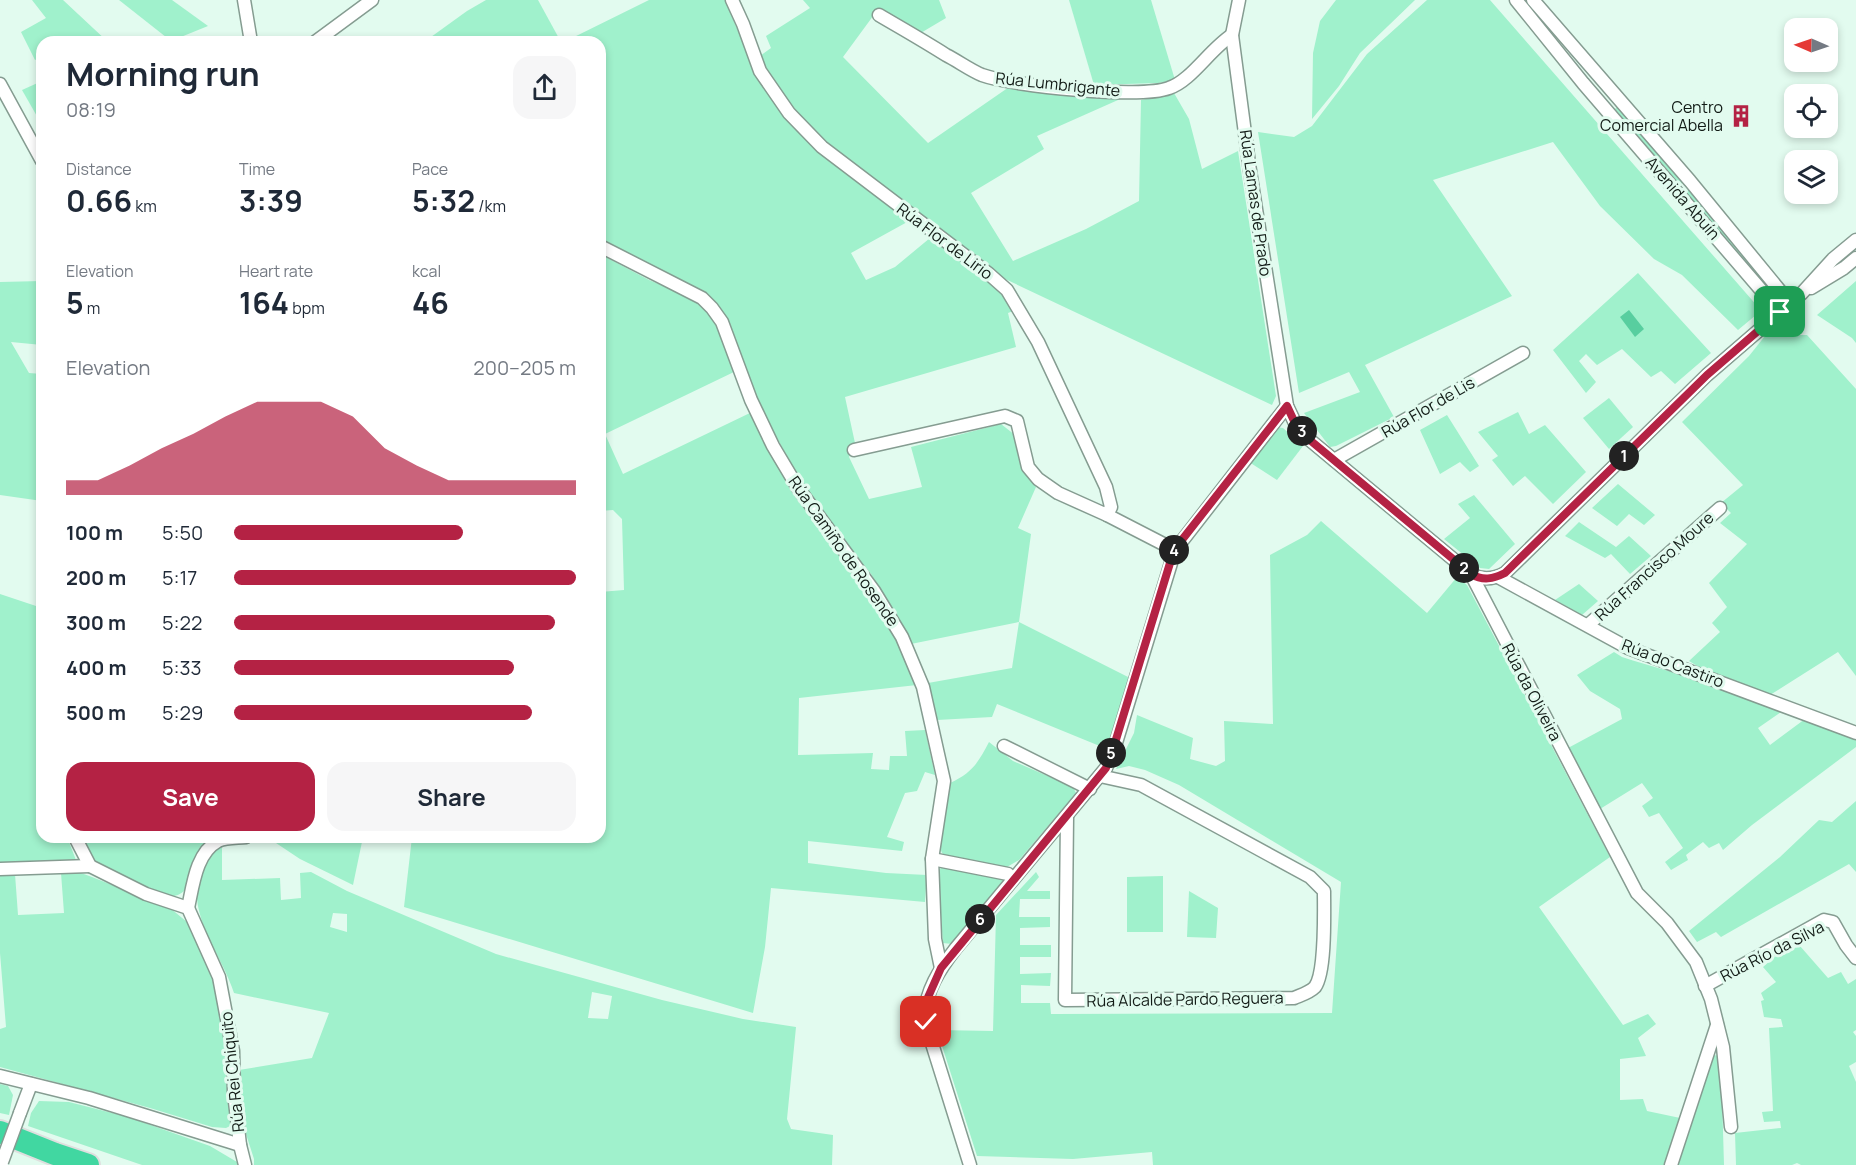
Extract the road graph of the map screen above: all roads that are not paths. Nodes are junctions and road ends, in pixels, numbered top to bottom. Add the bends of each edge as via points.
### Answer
1 (244, 0) edge
2 (372, 0) edge
3 (732, 0) edge
4 (1239, 0) edge
5 (1516, 0) edge
6 (1533, 0) edge
7 (879, 15) dead end
8 (1232, 35) junction
9 (250, 36) edge
10 (323, 36) edge
11 (0, 84) edge
12 (36, 150) edge
13 (1856, 240) edge
14 (606, 249) edge
15 (1856, 258) edge
16 (1802, 293) junction
17 (1790, 303) junction
18 (1780, 312) junction
19 (1523, 353) dead end
20 (1287, 406) junction
21 (854, 450) dead end
22 (1334, 460) junction
23 (1720, 508) dead end
24 (1107, 516) junction
25 (1174, 550) junction
26 (1471, 574) junction
27 (1498, 577) junction
28 (1588, 625) junction
29 (1856, 732) edge
30 (1004, 746) dead end
31 (1100, 776) junction
32 (1090, 789) junction
33 (1066, 817) junction
34 (78, 843) edge
35 (215, 843) edge
36 (932, 859) junction
37 (90, 866) junction
38 (0, 869) edge
39 (1013, 879) junction
40 (188, 908) junction
41 (1856, 958) edge
42 (941, 968) junction
43 (1705, 986) junction
44 (1717, 1024) junction
45 (0, 1076) edge
46 (31, 1084) junction
47 (1731, 1127) dead end
48 (0, 1132) edge
49 (240, 1145) junction
50 (1, 1164) edge
51 (88, 1165) edge
52 (245, 1165) edge
53 (970, 1165) edge
54 (1671, 1165) edge

1 - 9 street
2 - 10 street
3 - 24 street, Rúa Flor de Lirio via 760,71 789,113 869,184 1007,290 1038,342 1106,487 1111,507
4 - 8 street, Rúa Lamas de Prado
5 - 18 street, Avenida Abuín
6 - 17 street, Avenida Abuín
7 - 8 street, Rúa Lumbrigante via 981,75 1116,92 1169,89 1186,79
8 - 20 street, Rúa Lamas de Prado
11 - 12 street
13 - 16 street
14 - 36 street, Rúa Camiño de Rosende via 702,298 712,308 722,322 773,446 902,637 923,687 944,781
15 - 16 street
16 - 17 street
17 - 18 street
18 - 27 street via 1707,375
19 - 22 street, Rúa Flor de Lis
20 - 22 street, Rúa da Oliveira via 1295,423
20 - 25 street
21 - 24 street via 1005,416 1017,421 1028,467 1038,479 1058,494
22 - 26 street, Rúa da Oliveira
23 - 28 street, Rúa Francisco Moure
24 - 25 street
25 - 31 street via 1114,746
26 - 27 street via 1481,579
26 - 43 street, Rúa da Oliveira via 1637,893 1667,923 1695,963
27 - 28 street, Rúa do Castiro
28 - 29 street, Rúa do Castiro via 1628,648
30 - 32 street
31 - 32 street
31 - 33 street, Rúa Alcalde Pardo Reguera via 1141,786 1310,877 1324,891 1321,969 1316,985 1294,998 1065,1000
32 - 33 street
33 - 39 street
34 - 37 street
35 - 40 street via 205,851 194,877
36 - 39 street via 1008,874
36 - 42 street, Rúa Camiño de Rosende via 935,939
37 - 38 street
37 - 40 street via 146,894
39 - 42 street
40 - 49 street, Rúa Rei Chiquito via 219,977 233,1051
41 - 43 street, Rúa Río da Silva via 1833,922 1824,920
42 - 53 street via 925,1004 924,1018
43 - 44 street, Rúa da Oliveira
44 - 47 street, Rúa da Oliveira
44 - 54 street
45 - 46 street
46 - 49 street
46 - 50 street, bridge
48 - 51 highway
49 - 52 street, Rúa Rei Chiquito

